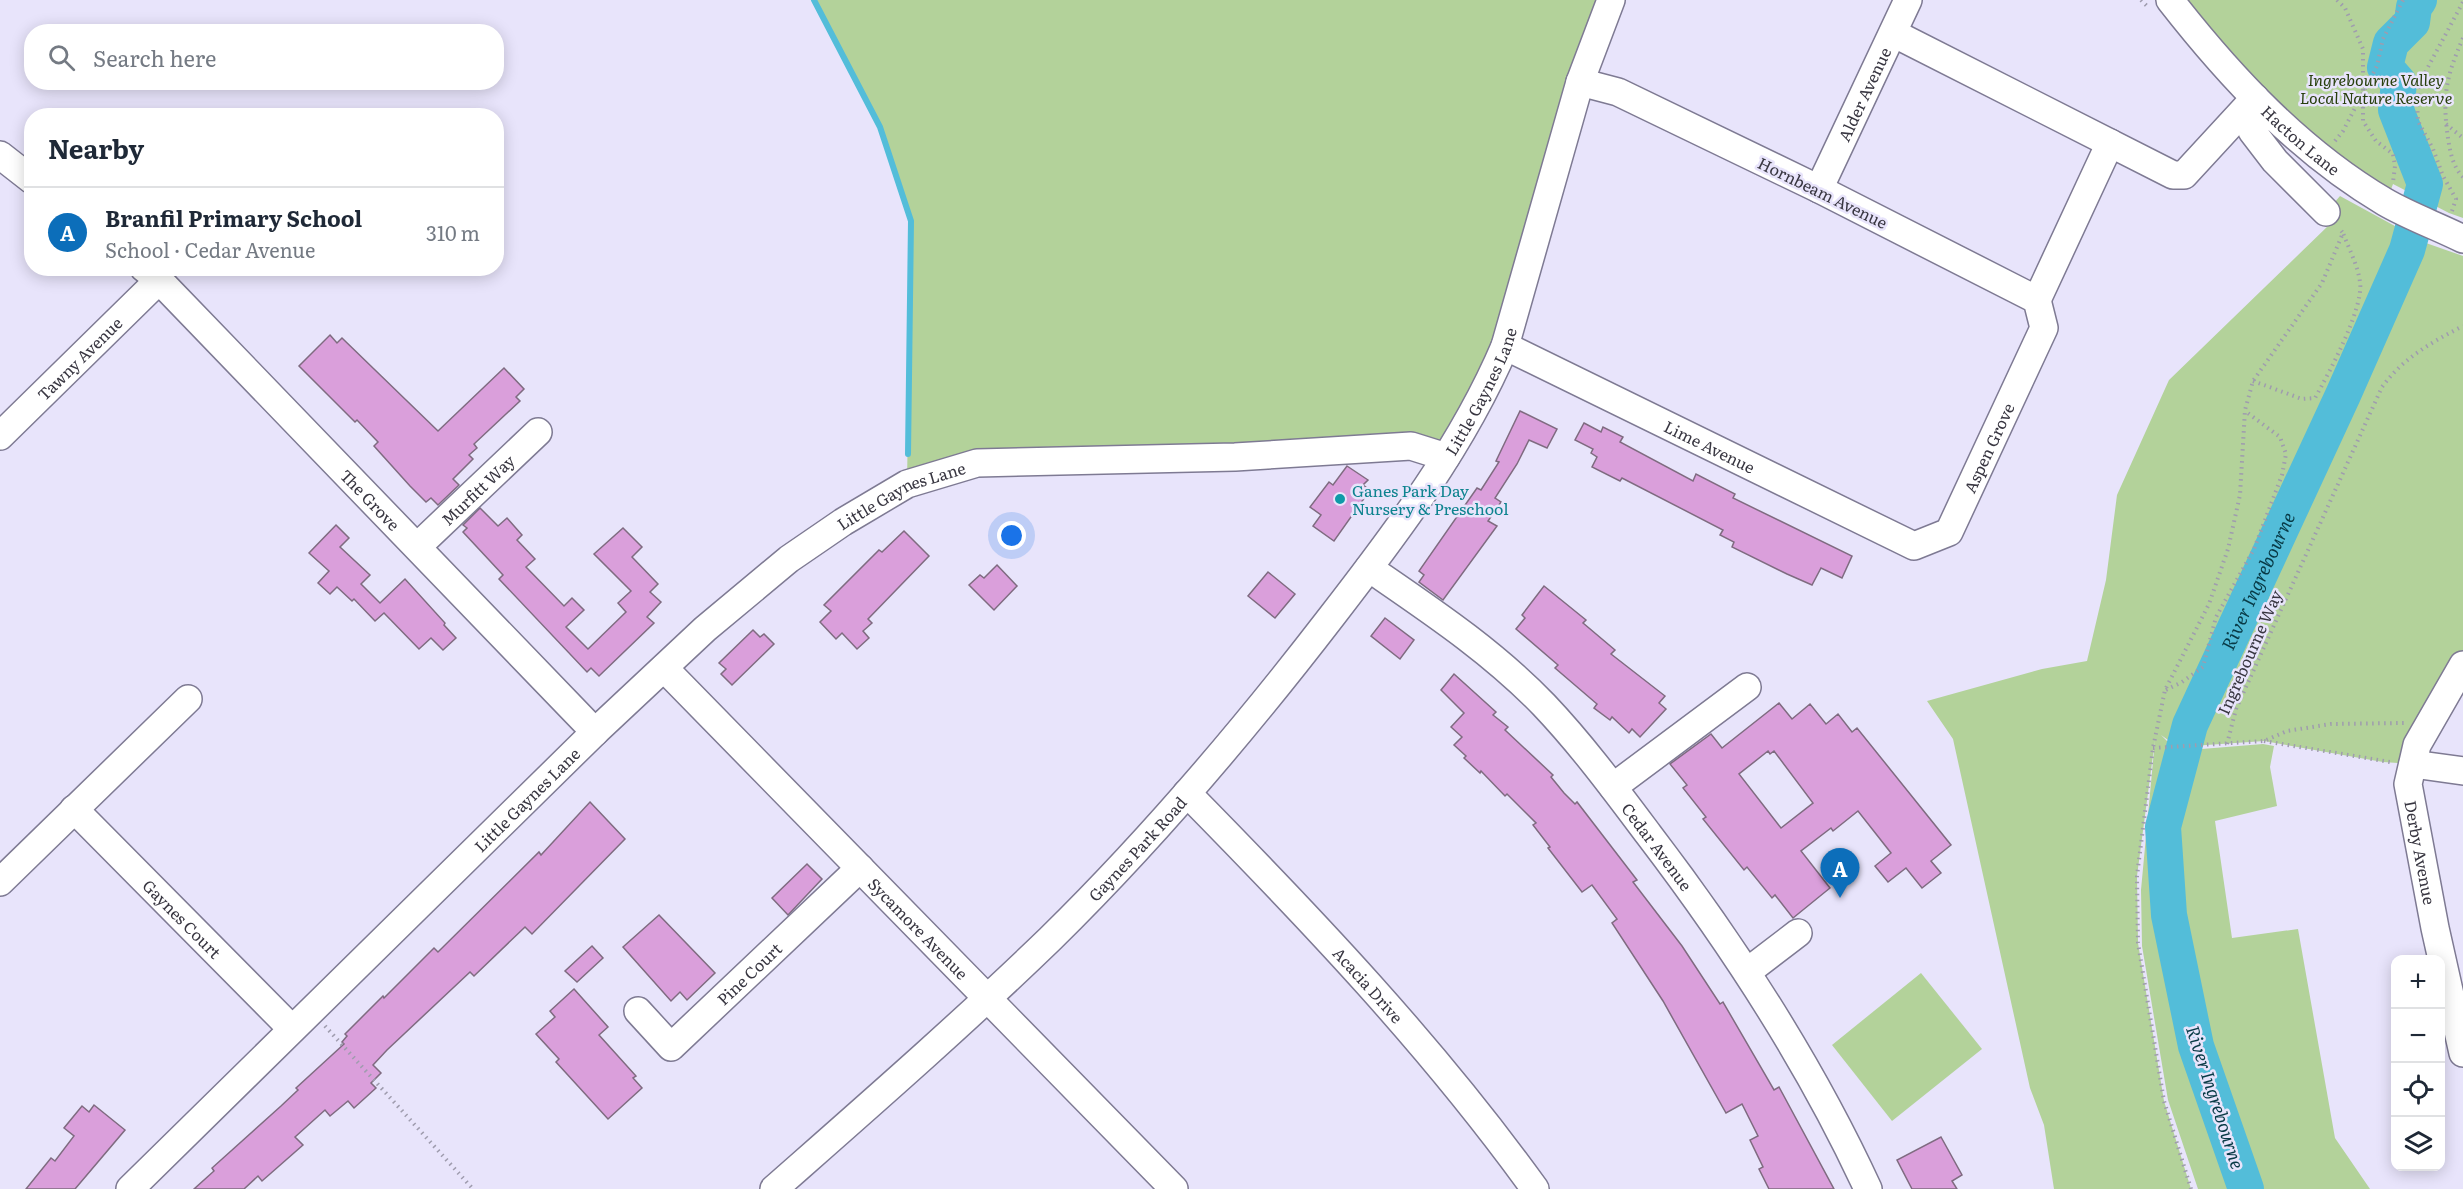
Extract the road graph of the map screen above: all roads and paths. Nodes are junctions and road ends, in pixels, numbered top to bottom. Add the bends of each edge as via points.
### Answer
1 (1611, 0) edge
2 (1908, 0) edge
3 (2170, 0) edge
4 (2337, 0) edge
5 (2403, 0) edge
6 (2463, 2) edge
7 (1893, 33) junction
8 (2463, 38) edge
9 (1580, 82) junction
10 (2362, 95) junction
11 (2260, 104) junction
12 (2446, 123) junction
13 (2463, 138) edge
14 (2110, 142) junction
15 (0, 155) edge
16 (2321, 157) junction
17 (24, 174) edge
18 (2463, 177) edge
19 (1819, 189) junction
20 (2386, 203) junction
21 (2326, 212) joint
22 (2446, 225) edge
23 (2343, 233) junction
24 (149, 276) edge
25 (153, 276) edge
26 (2037, 300) junction
27 (2463, 326) edge
28 (1505, 346) junction
29 (2253, 381) junction
30 (2245, 410) junction
31 (537, 432) dead end
32 (0, 436) edge
33 (1446, 458) junction
34 (418, 546) junction
35 (1914, 546) joint
36 (1370, 568) junction
37 (2463, 665) edge
38 (664, 668) junction
39 (1747, 687) dead end
40 (2165, 690) junction
41 (188, 699) dead end
42 (2429, 720) junction
43 (595, 732) junction
44 (2264, 741) junction
45 (2227, 744) junction
46 (2153, 748) junction
47 (2414, 764) junction
48 (2463, 771) edge
49 (1612, 787) junction
50 (1187, 793) junction
51 (74, 808) junction
52 (860, 868) junction
53 (0, 882) edge
54 (1798, 933) dead end
55 (1747, 972) junction
56 (987, 997) junction
57 (638, 1011) dead end
58 (302, 1020) junction
59 (2463, 1053) edge
60 (778, 1188) edge
61 (130, 1189) edge
62 (473, 1189) edge
63 (1174, 1189) edge
64 (1535, 1189) edge
65 (1868, 1189) edge
66 (2191, 1189) edge

1 - 9 street, Little Gaynes Lane
2 - 7 street, Alder Avenue
3 - 11 street, Hacton Lane
4 - 10 path via 2345,8 2363,49
5 - 10 path
6 - 22 path via 2420,82 2417,102 2418,121 2456,199
7 - 14 street
7 - 19 street, Alder Avenue
8 - 12 path via 2447,81
9 - 19 street, Hornbeam Avenue via 1617,92
9 - 28 street, Little Gaynes Lane
10 - 16 path via 2343,131
10 - 20 path via 2363,121 2368,131 2393,154 2393,183
11 - 14 street via 2184,175 2173,174
11 - 16 street, Hacton Lane
11 - 21 street via 2252,130 2275,161
12 - 13 path
12 - 18 path via 2452,159
14 - 26 street
15 - 17 street
16 - 20 street, Hacton Lane
19 - 26 street, Hornbeam Avenue
20 - 22 street, Hacton Lane
21 - 23 path
23 - 29 path via 2322,283
23 - 29 path via 2360,282 2359,303 2315,398 2302,399
24 - 32 street, Tawny Avenue
25 - 34 street, The Grove
26 - 35 street, Aspen Grove via 2044,328 1949,532
27 - 45 path, Ingrebourne Way via 2403,362 2382,387 2236,709
28 - 33 street, Little Gaynes Lane
28 - 35 street, Lime Avenue
29 - 30 path
30 - 40 path via 2240,495 2228,549 2209,604
30 - 40 path via 2280,437 2286,454 2282,475 2254,549 2217,616 2203,667
31 - 34 street, Murfitt Way
33 - 36 street, Gaynes Park Road
33 - 38 street, Little Gaynes Lane via 1411,446 1235,457 977,463 957,467 907,484 789,559
34 - 43 street, The Grove
36 - 49 street, Cedar Avenue via 1478,644 1544,705
36 - 50 street, Gaynes Park Road via 1273,693
37 - 42 street, Derby Avenue
38 - 43 street, Little Gaynes Lane
38 - 52 street, Sycamore Avenue
39 - 49 street
40 - 46 path
41 - 51 street
42 - 44 path via 2420,715 2415,723 2331,724 2287,731
42 - 47 street, Derby Avenue via 2416,745
43 - 58 street, Little Gaynes Lane
44 - 45 path
44 - 47 path
45 - 46 path
46 - 66 path via 2137,876 2138,943 2164,1101
47 - 48 street
47 - 59 street, Derby Avenue via 2408,784
49 - 55 street, Cedar Avenue
50 - 56 street, Gaynes Park Road via 1050,938
50 - 64 street, Acacia Drive via 1291,898 1394,1012
51 - 53 street
51 - 58 street, Gaynes Court
52 - 56 street, Sycamore Avenue
52 - 57 street, Pine Court via 671,1047
54 - 55 street
55 - 65 street, Cedar Avenue via 1821,1096
56 - 60 street, Gaynes Park Road
56 - 63 street, Sycamore Avenue
58 - 61 street, Little Gaynes Lane
58 - 62 path

